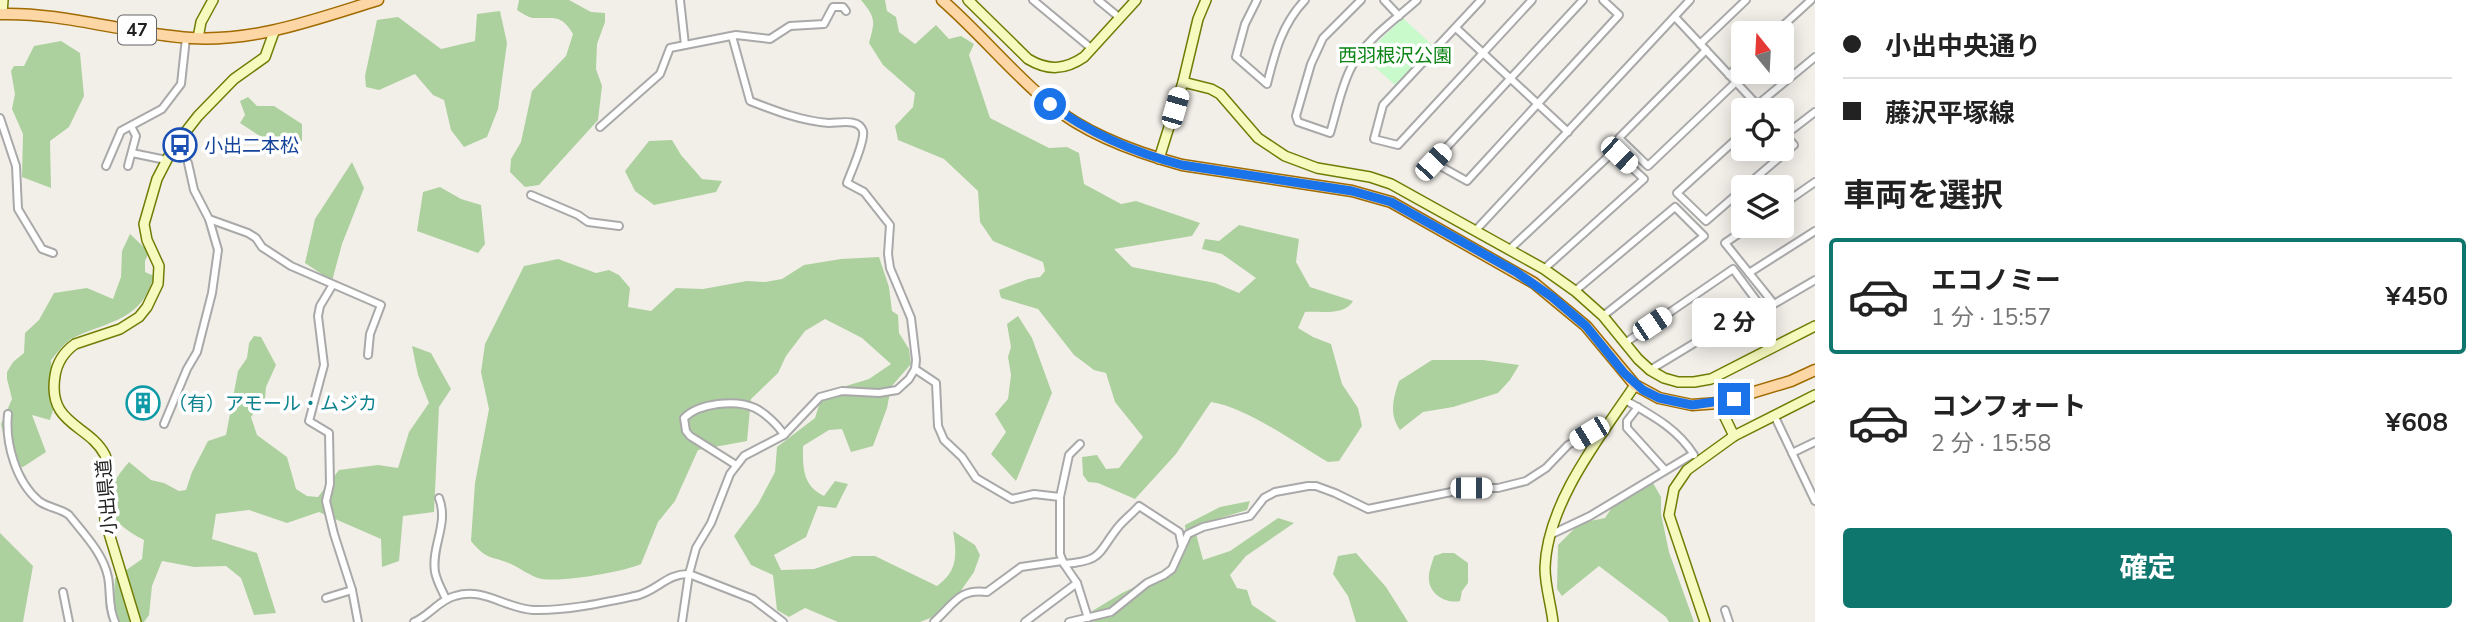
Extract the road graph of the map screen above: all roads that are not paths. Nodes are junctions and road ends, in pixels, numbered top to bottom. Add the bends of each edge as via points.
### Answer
1 (3, 0) edge
2 (214, 0) edge
3 (378, 0) edge
4 (680, 0) edge
5 (942, 0) edge
6 (968, 0) edge
7 (1032, 0) edge
8 (1098, 0) edge
9 (1136, 0) edge
10 (1206, 0) edge
11 (1257, 0) edge
12 (1305, 0) edge
13 (1361, 0) edge
14 (1384, 0) edge
15 (1417, 0) edge
16 (1481, 0) edge
17 (1532, 0) edge
18 (1583, 0) edge
19 (1603, 0) edge
20 (1690, 0) edge
21 (1746, 0) edge
22 (1811, 0) edge
23 (846, 11) dead end
24 (1, 14) edge
25 (1399, 16) junction
26 (1675, 17) junction
27 (1120, 18) junction
28 (1788, 21) edge
29 (1455, 28) junction
30 (274, 32) junction
31 (732, 36) junction
32 (186, 38) junction
33 (198, 38) junction
34 (685, 45) junction
35 (1703, 47) junction
36 (1092, 49) junction
37 (1483, 53) junction
38 (1815, 57) edge
39 (1729, 75) edge
40 (1510, 79) junction
41 (1183, 82) junction
42 (1734, 84) edge
43 (1738, 84) edge
44 (1751, 98) edge
45 (1771, 98) edge
46 (1538, 104) junction
47 (1815, 112) edge
48 (0, 118) edge
49 (131, 126) junction
50 (1794, 126) edge
51 (600, 127) dead end
52 (1568, 132) junction
53 (1731, 144) edge
54 (132, 153) junction
55 (1159, 159) junction
56 (166, 160) junction
57 (1775, 161) edge
58 (188, 163) dead end
59 (106, 166) dead end
60 (128, 166) dead end
61 (1759, 175) edge
62 (1815, 182) edge
63 (531, 194) dead end
64 (1794, 197) edge
65 (1731, 199) edge
66 (209, 219) junction
67 (619, 226) dead end
68 (1476, 230) junction
69 (1815, 231) edge
70 (1733, 238) edge
71 (1510, 249) junction
72 (53, 253) dead end
73 (1544, 269) junction
74 (1749, 273) junction
75 (1815, 280) edge
76 (332, 286) junction
77 (1576, 290) junction
78 (1603, 316) junction
79 (1815, 326) edge
80 (1625, 343) junction
81 (368, 355) dead end
82 (915, 369) junction
83 (1815, 369) edge
84 (1650, 370) junction
85 (1635, 384) junction
86 (1815, 395) edge
87 (1625, 400) junction
88 (1718, 403) junction
89 (1638, 407) junction
90 (8, 414) dead end
91 (1774, 415) junction
92 (164, 424) dead end
93 (1604, 433) junction
94 (784, 435) junction
95 (1734, 436) junction
96 (1815, 442) edge
97 (1080, 444) dead end
98 (1792, 453) junction
99 (1695, 458) junction
100 (736, 465) junction
101 (1665, 470) junction
102 (1812, 489) edge
103 (1060, 497) junction
104 (439, 498) dead end
105 (1815, 501) edge
106 (1552, 534) junction
107 (1182, 546) junction
108 (1063, 563) junction
109 (688, 574) junction
110 (1077, 583) junction
111 (352, 590) junction
112 (63, 593) dead end
113 (326, 598) dead end
114 (446, 599) junction
115 (1725, 610) dead end
116 (1088, 618) junction
117 (69, 622) edge
118 (115, 622) edge
119 (136, 622) edge
120 (358, 622) edge
121 (414, 622) edge
122 (682, 622) edge
123 (783, 622) edge
124 (934, 622) edge
125 (1025, 622) edge
126 (1069, 622) edge
127 (1553, 622) edge
128 (1705, 622) edge
129 (1729, 622) edge

1 - 24 street
2 - 33 street
3 - 30 main road, 47
4 - 34 street
5 - 55 main road via 1070,119
6 - 36 street via 1039,65 1063,68
7 - 36 street
8 - 27 street
9 - 27 street
10 - 41 street
11 - 12 street via 1236,57 1267,84 1285,27
13 - 25 street via 1333,26 1316,51 1298,122 1331,133 1352,64
14 - 25 street
15 - 25 street
16 - 29 street
17 - 37 street
18 - 40 street
19 - 46 street via 1619,15
20 - 26 street
21 - 35 street
22 - 28 street
23 - 31 street via 833,7 824,24 790,26 770,39
24 - 32 main road, 47 via 53,17
26 - 35 street
26 - 52 street
27 - 36 street
29 - 37 street
29 - 37 street via 1383,105 1374,139 1398,145
30 - 33 main road, 47
30 - 56 street, 小出県道 via 265,57 234,79 198,116
31 - 34 street
31 - 82 street via 750,101 796,118 861,127 864,135 847,183 864,192 890,225 890,268 911,318
32 - 33 main road, 47
32 - 49 street via 181,84 162,109
34 - 51 street via 670,48 660,74
35 - 39 street
35 - 42 street via 1619,138 1647,166
37 - 40 street
38 - 45 street
40 - 46 street
40 - 46 street via 1433,162 1467,181
41 - 55 street
41 - 68 street via 1220,94 1258,138 1285,156 1391,184
43 - 44 street
46 - 52 street
47 - 50 street
48 - 72 street via 16,166 18,209 42,249
49 - 54 street via 136,136
49 - 59 street via 118,135
52 - 68 street
53 - 65 street via 1676,193 1706,221
54 - 56 street
54 - 60 street
55 - 85 main road via 1352,191 1391,202 1552,297 1591,331
56 - 119 street, 小出県道 via 144,224 159,266 153,296 130,323 69,348 57,367 54,384 60,411 105,454 105,520
57 - 61 street
58 - 66 street via 194,190
62 - 64 street
63 - 67 street via 588,222
66 - 76 street via 248,233 291,266
66 - 92 street via 218,250 212,293 197,352
68 - 71 street
69 - 74 street
70 - 74 street via 1725,243
71 - 73 street
71 - 73 street via 1614,150 1644,179
73 - 77 street
74 - 75 street via 1774,304
76 - 81 street via 381,305
76 - 111 street via 318,316 324,365 309,421 329,433 326,501
77 - 78 street
77 - 78 street via 1675,206 1704,236
78 - 80 street
79 - 84 street via 1711,379 1678,382
80 - 84 street
80 - 84 street via 1733,270 1759,304
82 - 94 street via 897,390 842,391 820,397
82 - 103 street via 936,383 940,433 976,478 1012,499 1034,494
83 - 88 main road
85 - 87 street
85 - 88 main road via 1676,403
86 - 91 street
87 - 89 street
87 - 93 street
88 - 95 street
89 - 99 street via 1674,431
89 - 101 street via 1627,428
90 - 118 street via 16,465 29,490 39,501 69,515 104,562
91 - 95 street
91 - 98 street
93 - 106 street via 1563,496
93 - 107 street via 1589,433 1568,446 1527,481 1498,488 1471,488 1368,509 1316,486 1275,492 1250,516 1203,527 1188,534
94 - 100 street via 753,450
94 - 100 street via 752,406 720,404 687,414 684,424 690,436
95 - 99 street
96 - 98 street
97 - 103 street via 1069,455
98 - 102 street
99 - 101 street
99 - 128 street via 1678,480 1669,515
100 - 109 street
101 - 106 street
102 - 105 street
103 - 108 street
104 - 114 street via 444,519 435,572
106 - 127 street via 1545,570
107 - 108 street via 1179,532 1139,506 1102,553 1086,561
107 - 116 street via 1172,569 1111,612
108 - 110 street
108 - 124 street via 1021,568 987,592 962,594
109 - 114 street via 679,574 638,596 556,610 515,607 479,593
109 - 122 street
109 - 123 street via 753,599
110 - 116 street
110 - 125 street
111 - 113 street
111 - 120 street
112 - 117 street
114 - 121 street
115 - 129 street
116 - 126 street

